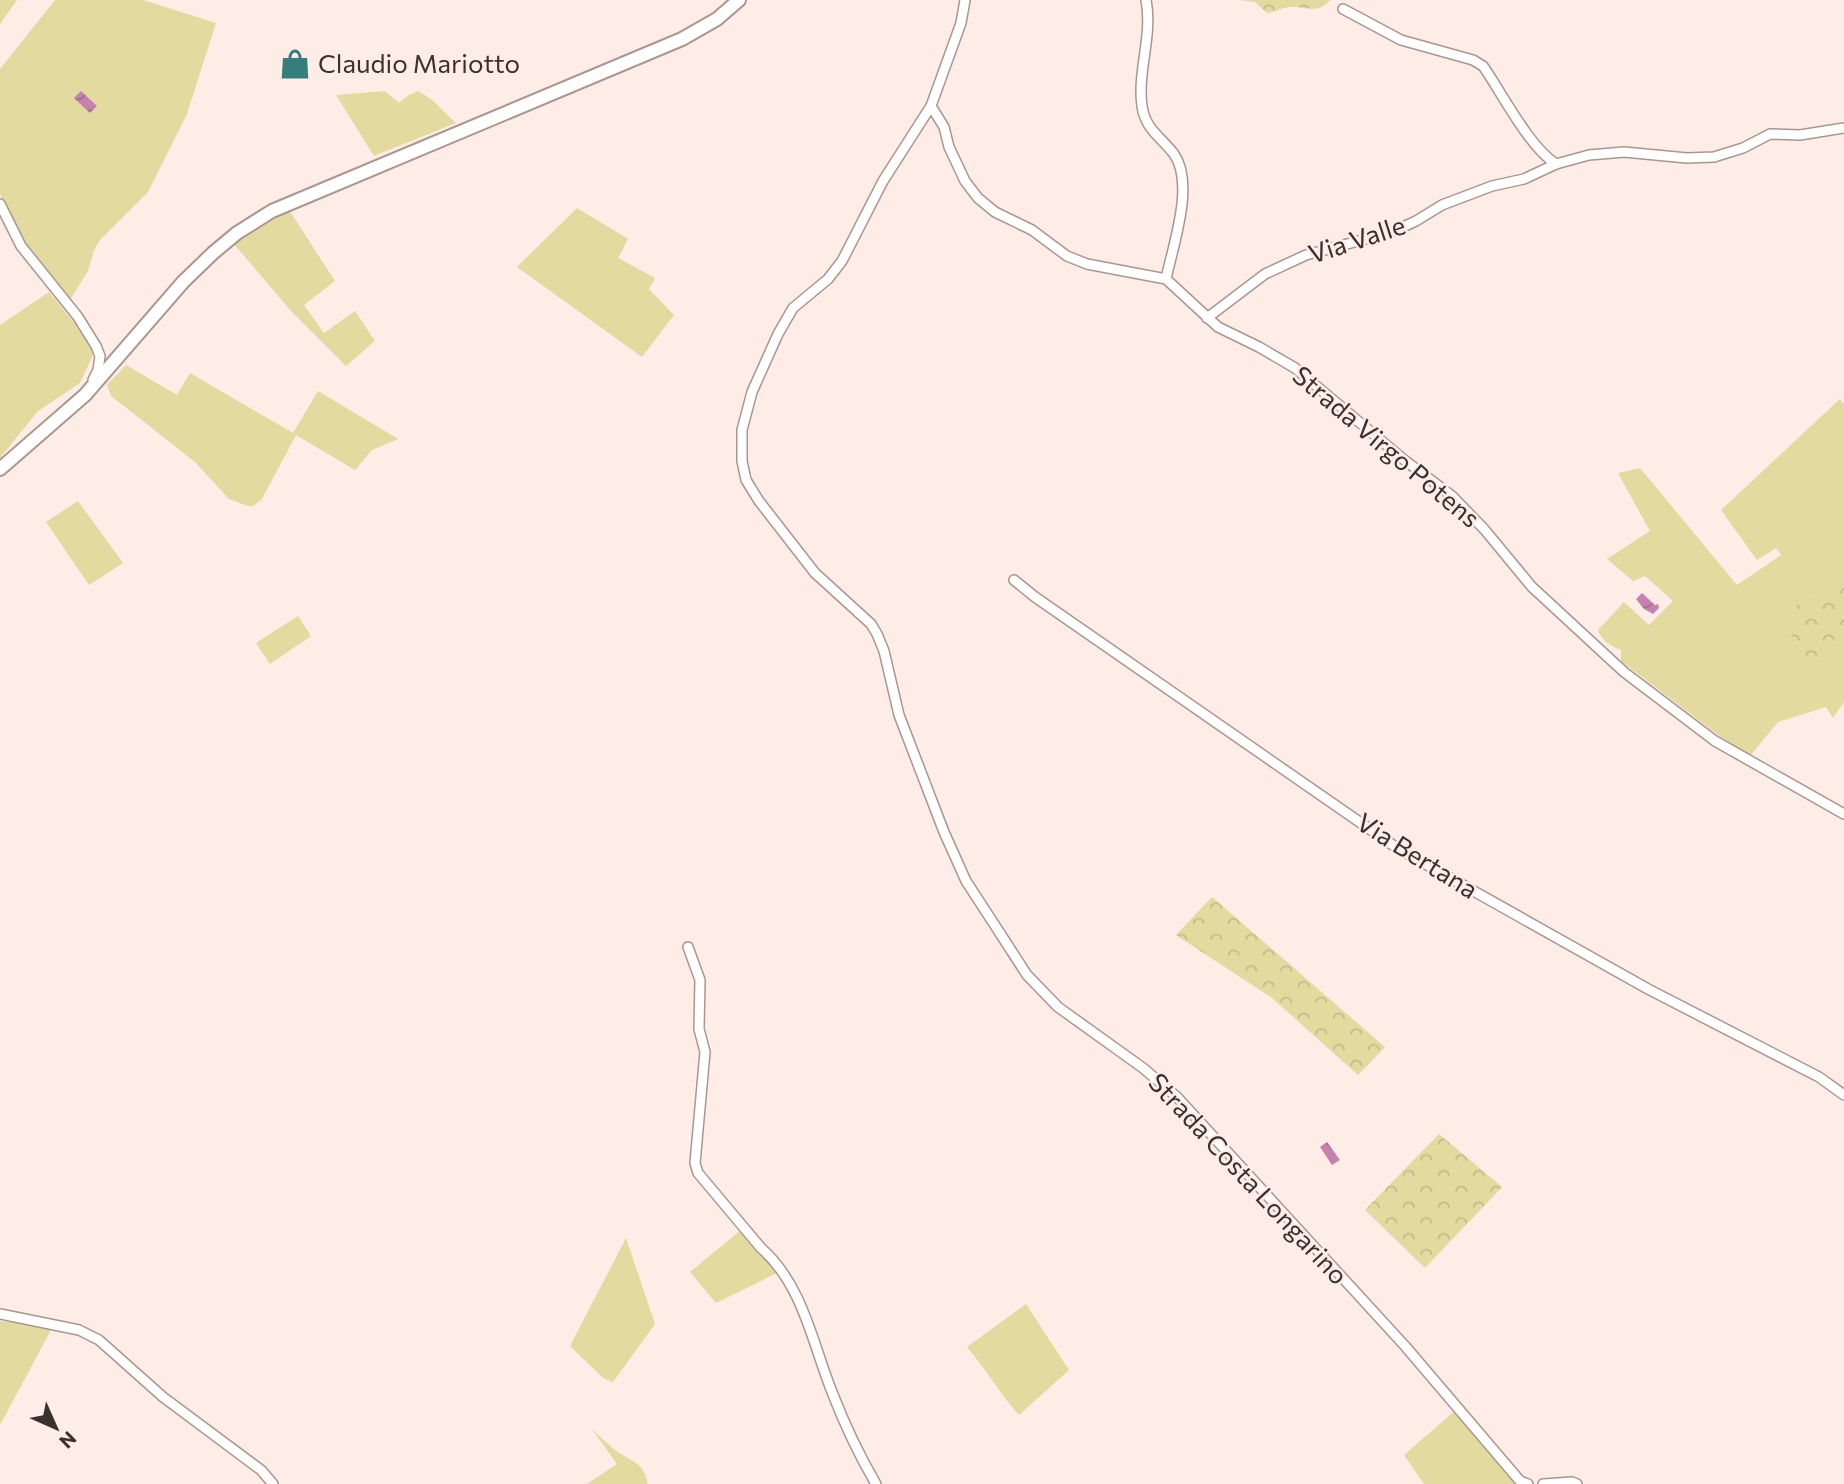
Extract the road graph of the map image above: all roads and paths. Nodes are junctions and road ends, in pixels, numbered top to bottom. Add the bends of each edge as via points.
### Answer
1 (739, 0) edge
2 (965, 0) edge
3 (1146, 0) edge
4 (1343, 9) dead end
5 (932, 106) junction
6 (1844, 128) edge
7 (1556, 164) junction
8 (0, 204) edge
9 (1166, 279) junction
10 (1207, 318) junction
11 (85, 395) junction
12 (0, 469) edge
13 (1014, 579) dead end
14 (1842, 810) edge
15 (688, 947) dead end
16 (1844, 1095) edge
17 (0, 1314) edge
18 (272, 1484) edge
19 (876, 1484) edge
20 (1528, 1484) edge
21 (1543, 1484) edge
22 (1577, 1484) edge

1 - 11 street via 682,39 272,211 212,253
2 - 5 street, Strada Costa Longarino
3 - 9 street via 1142,108 1150,129 1180,165 1184,185
4 - 7 street via 1401,40 1483,66 1530,137
5 - 9 street via 965,181 995,212 1087,264
5 - 20 street, Strada Costa Longarino via 883,181 842,261 793,308 778,334 752,392 742,430 746,480 815,573 877,634 899,715 944,832 966,881 1027,975 1058,1007 1166,1086 1405,1346 1520,1481
6 - 7 street, Via Valle via 1770,134 1714,157 1624,152
7 - 10 street, Via Valle via 1452,201 1392,232 1306,255 1265,274
8 - 11 street via 21,246 96,346 98,370
9 - 10 street, Strada Virgo Potens
10 - 14 street, Strada Virgo Potens via 1295,369 1452,496 1532,587 1670,708 1727,748
11 - 12 street
13 - 16 street, Via Bertana via 1396,848 1648,989 1819,1077
15 - 19 street via 700,980 698,1022 705,1052 695,1163 698,1173 773,1259 797,1295 832,1393
17 - 18 street via 79,1330 99,1340 163,1397 261,1470
21 - 22 street

